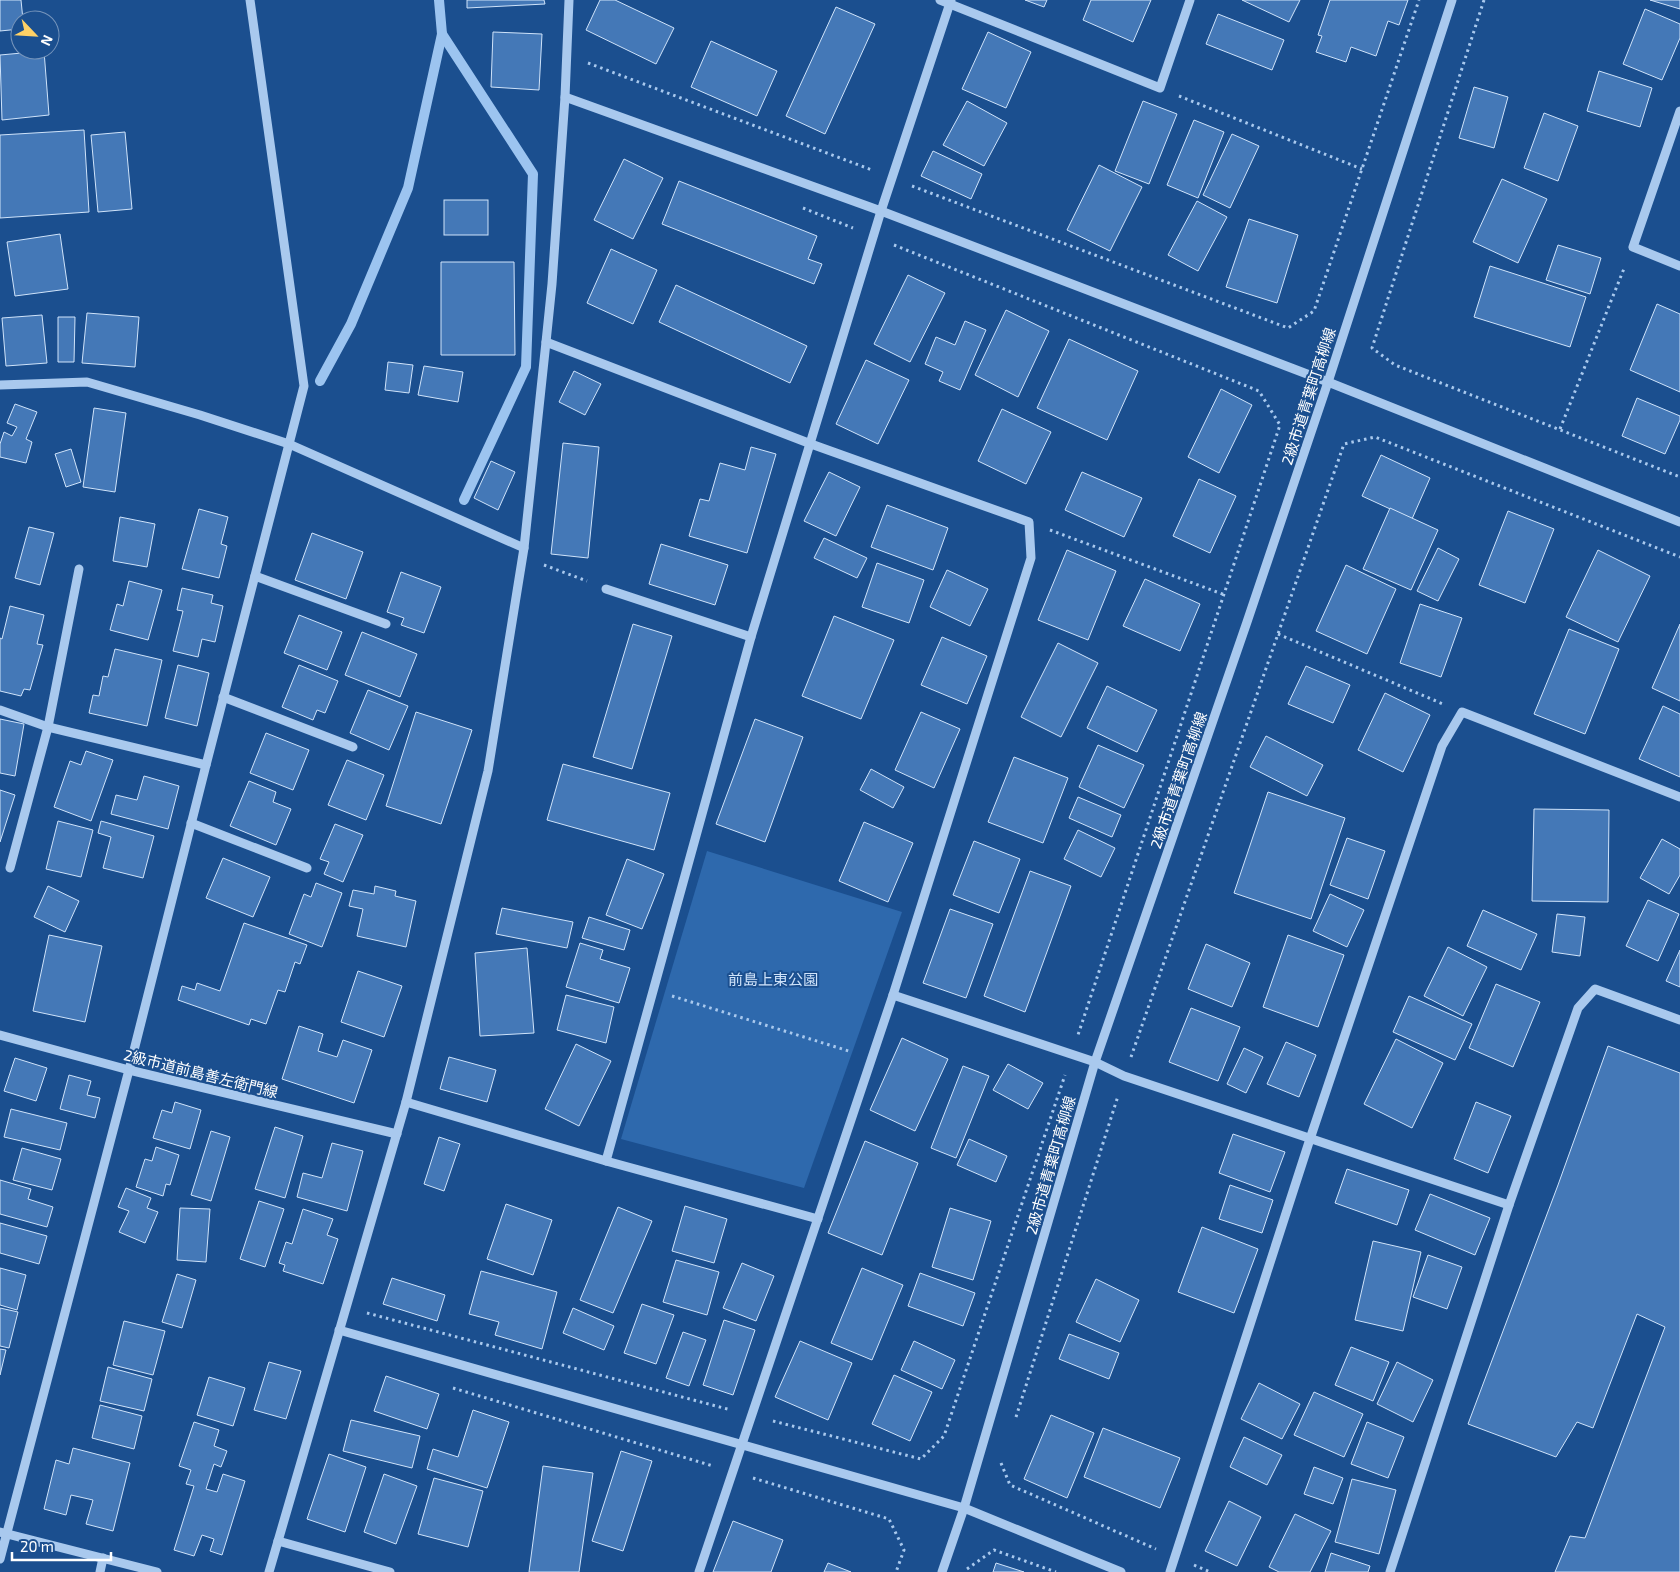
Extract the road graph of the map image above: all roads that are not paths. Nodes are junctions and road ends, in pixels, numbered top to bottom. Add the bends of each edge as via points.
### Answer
1 (250, 0) edge
2 (569, 0) edge
3 (940, 0) edge
4 (1190, 0) edge
5 (1452, 0) edge
6 (950, 2) edge
7 (565, 97) junction
8 (1680, 110) edge
9 (881, 211) junction
10 (1680, 266) edge
11 (546, 342) junction
12 (1328, 382) junction
13 (0, 385) edge
14 (289, 444) junction
15 (811, 444) junction
16 (1680, 522) edge
17 (524, 548) junction
18 (79, 569) dead end
19 (255, 576) junction
20 (606, 589) road end
21 (386, 624) dead end
22 (751, 637) junction
23 (223, 697) junction
24 (0, 710) edge
25 (48, 727) junction
26 (353, 746) dead end
27 (206, 765) junction
28 (1680, 797) edge
29 (191, 822) junction
30 (10, 868) dead end
31 (307, 868) dead end
32 (894, 995) junction
33 (1680, 1020) edge
34 (0, 1034) edge
35 (1095, 1062) junction
36 (129, 1070) junction
37 (406, 1102) junction
38 (396, 1134) junction
39 (1310, 1139) junction
40 (606, 1161) junction
41 (1509, 1205) junction
42 (818, 1220) junction
43 (339, 1330) junction
44 (742, 1444) junction
45 (964, 1508) junction
46 (3, 1533) edge
47 (278, 1541) junction
48 (103, 1558) junction
49 (0, 1559) edge
50 (100, 1572) edge
51 (157, 1572) edge
52 (270, 1572) edge
53 (390, 1572) edge
54 (699, 1572) edge
55 (942, 1572) edge
56 (1121, 1572) edge
57 (1170, 1572) edge
58 (1390, 1572) edge

1 - 14 street via 304,386
2 - 7 street
3 - 6 street
4 - 6 street via 1160,88
5 - 12 street, 2級市道青葉町高柳線
6 - 9 street
7 - 9 street
7 - 11 street
8 - 10 street via 1633,247
9 - 12 street
9 - 15 street
11 - 15 street
11 - 17 street
12 - 16 street
12 - 35 street, 2級市道青葉町高柳線
13 - 14 street via 87,382
14 - 17 street
14 - 19 street
15 - 22 street
15 - 32 street via 1028,522 1031,558
17 - 37 street via 488,771
18 - 25 street
19 - 21 street
19 - 23 street
20 - 22 street
22 - 40 street
23 - 26 street
23 - 27 street
24 - 25 street
25 - 27 street
25 - 30 street
27 - 29 street
28 - 39 street via 1462,712 1442,746
29 - 31 street
29 - 36 street
32 - 35 street
32 - 42 street
33 - 41 street via 1595,990 1578,1008
34 - 36 street, 2級市道前島善左衛門線
35 - 39 street via 1124,1076
35 - 45 street, 2級市道青葉町高柳線
36 - 38 street, 2級市道前島善左衛門線
36 - 46 street
37 - 38 street
37 - 40 street
38 - 43 street
39 - 41 street
39 - 57 street
40 - 42 street
41 - 58 street
42 - 44 street
43 - 44 street
43 - 47 street
44 - 45 street
44 - 54 street
45 - 55 street, 2級市道青葉町高柳線
45 - 56 street
46 - 48 street
46 - 49 street
47 - 52 street
47 - 53 street
48 - 50 street
48 - 51 street

